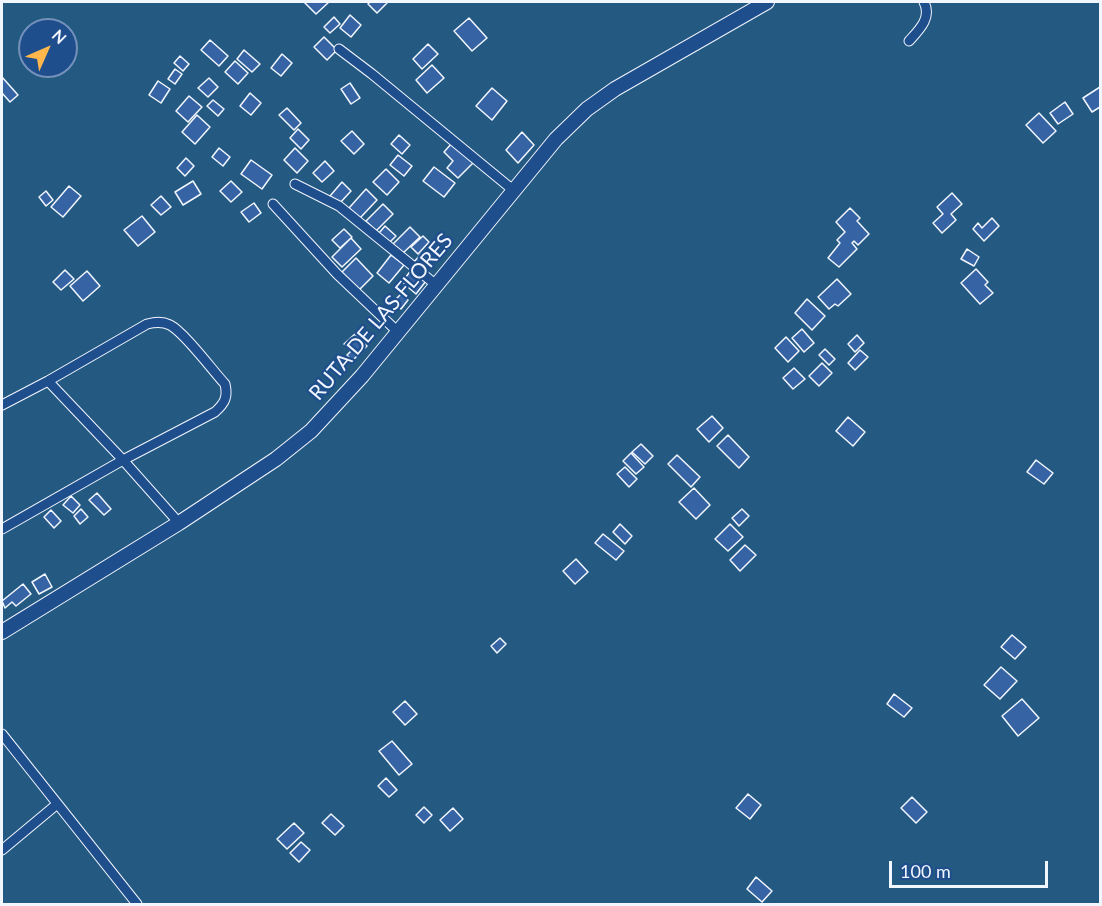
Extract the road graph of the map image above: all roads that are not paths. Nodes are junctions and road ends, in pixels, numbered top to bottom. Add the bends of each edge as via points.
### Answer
1 (767, 2) edge
2 (924, 2) edge
3 (909, 41) dead end
4 (339, 50) dead end
5 (296, 184) dead end
6 (513, 190) junction
7 (273, 204) dead end
8 (435, 285) junction
9 (398, 332) junction
10 (48, 381) junction
11 (2, 405) edge
12 (123, 460) junction
13 (179, 523) junction
14 (2, 529) edge
15 (2, 632) edge
16 (2, 734) edge
17 (56, 805) junction
18 (2, 850) edge
19 (137, 904) edge

1 - 6 main road, RUTA DE LAS FLORES via 633,77 586,109
2 - 3 street via 924,24
4 - 6 street
5 - 8 street via 339,206
6 - 8 main road, RUTA DE LAS FLORES
7 - 9 street
8 - 9 main road, RUTA DE LAS FLORES
9 - 13 main road, RUTA DE LAS FLORES via 310,431 276,459
10 - 11 street
10 - 12 street
10 - 12 street via 147,324 158,321 179,332 225,384 227,395 223,405
12 - 13 street
12 - 14 street
13 - 15 main road, RUTA DE LAS FLORES
16 - 17 street
17 - 18 street
17 - 19 street

